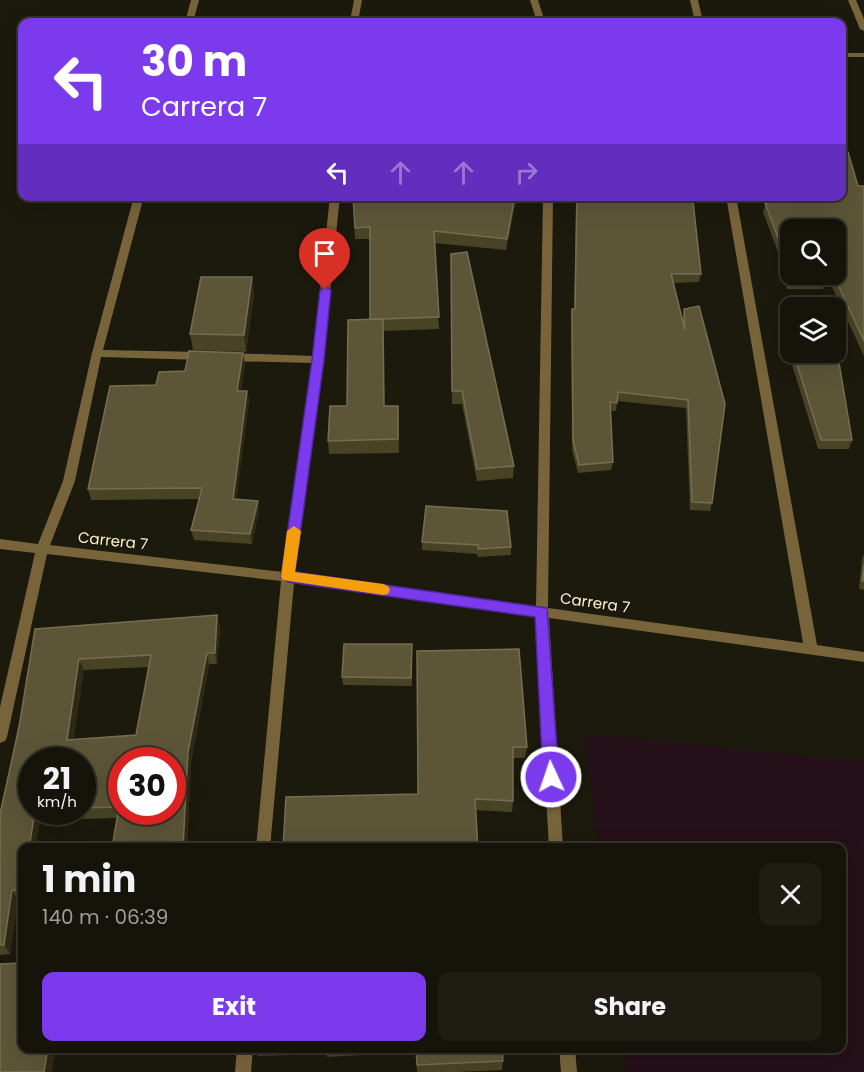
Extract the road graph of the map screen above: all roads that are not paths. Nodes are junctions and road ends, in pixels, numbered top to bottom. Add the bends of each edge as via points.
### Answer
1 (195, 0) edge
2 (358, 0) edge
3 (534, 0) edge
4 (694, 0) edge
5 (852, 0) edge
6 (190, 18) edge
7 (355, 18) edge
8 (540, 18) edge
9 (698, 18) edge
10 (864, 29) edge
11 (846, 55) edge
12 (864, 55) edge
13 (138, 201) edge
14 (334, 201) edge
15 (548, 201) edge
16 (732, 201) edge
17 (97, 352) junction
18 (318, 360) junction
19 (0, 544) edge
20 (42, 550) junction
21 (288, 577) junction
22 (542, 612) junction
23 (811, 650) junction
24 (864, 657) edge
25 (0, 737) edge
26 (263, 843) edge
27 (556, 843) edge
28 (245, 1053) edge
29 (567, 1053) edge
30 (243, 1072) edge
31 (569, 1072) edge

1 - 6 street
2 - 7 street
3 - 8 street
4 - 9 street
5 - 10 street
11 - 12 street
13 - 17 street
14 - 18 street
15 - 22 street
16 - 23 street
17 - 18 street
17 - 20 street via 69,481
18 - 21 street
19 - 20 street, Carrera 7
20 - 21 street, Carrera 7
20 - 25 street
21 - 22 street, Carrera 7
21 - 26 street
22 - 23 street, Carrera 7
22 - 27 street
23 - 24 street, Carrera 7
28 - 30 street
29 - 31 street

